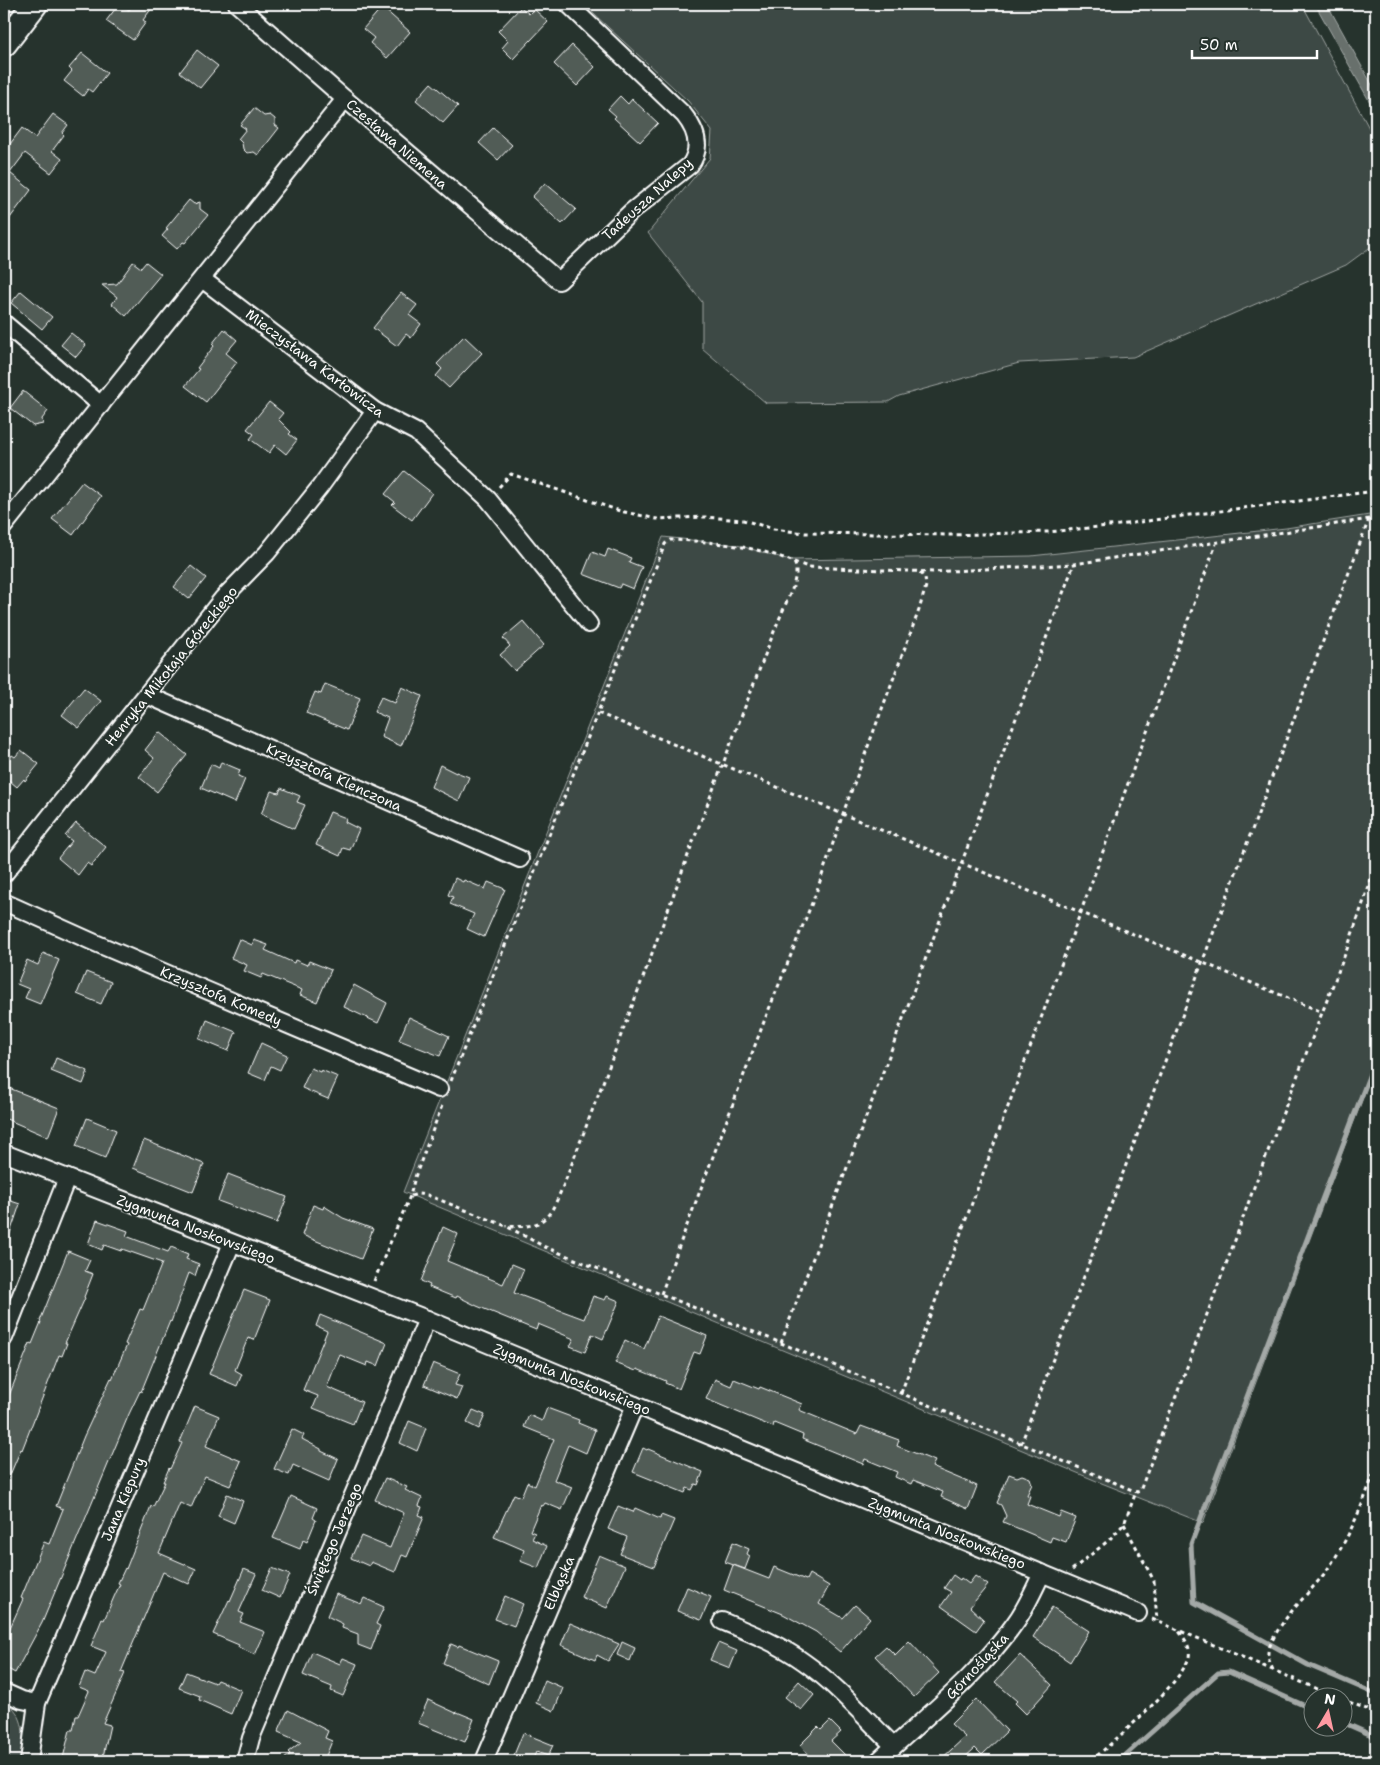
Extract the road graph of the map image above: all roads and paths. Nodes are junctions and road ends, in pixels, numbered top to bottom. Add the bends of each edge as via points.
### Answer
1 (35, 4) edge
2 (237, 4) edge
3 (568, 4) edge
4 (4, 44) edge
5 (345, 99) junction
6 (202, 278) junction
7 (559, 281) joint
8 (4, 323) edge
9 (101, 405) junction
10 (375, 411) junction
11 (1376, 491) edge
12 (488, 499) junction
13 (1376, 518) edge
14 (1369, 519) junction
15 (4, 526) edge
16 (1216, 544) junction
17 (794, 562) junction
18 (1074, 564) junction
19 (919, 572) junction
20 (589, 624) dead end
21 (147, 695) junction
22 (598, 713) junction
23 (520, 859) dead end
24 (1376, 866) edge
25 (4, 874) edge
26 (4, 902) edge
27 (1322, 1012) junction
28 (445, 1089) junction
29 (4, 1153) edge
30 (67, 1178) junction
31 (410, 1196) junction
32 (506, 1226) junction
33 (232, 1243) junction
34 (372, 1287) dead end
35 (661, 1294) junction
36 (427, 1319) junction
37 (4, 1338) edge
38 (781, 1343) junction
39 (901, 1394) junction
40 (635, 1405) junction
41 (1021, 1444) junction
42 (1376, 1467) edge
43 (1136, 1492) junction
44 (1124, 1524) junction
45 (1042, 1573) junction
46 (1070, 1573) dead end
47 (1138, 1613) joint
48 (1157, 1620) junction
49 (722, 1621) dead end
50 (1177, 1629) junction
51 (1273, 1670) junction
52 (1315, 1688) edge
53 (4, 1692) edge
54 (37, 1703) junction
55 (1352, 1703) edge
56 (1376, 1713) edge
57 (894, 1746) junction
58 (30, 1760) edge
59 (245, 1761) edge
60 (484, 1761) edge
61 (878, 1761) edge
62 (1092, 1761) edge

1 - 4 street
2 - 5 street, Czesława Niemena
3 - 7 street, Tadeusza Nalepy via 684,115 696,136 698,147 690,165 632,211
5 - 6 street
5 - 7 street, Czesława Niemena
6 - 9 street
6 - 10 street, Mieczysława Karłowicza
8 - 9 street
9 - 15 street
10 - 12 street, Mieczysława Karłowicza via 416,432
10 - 21 street, Henryka Mikołaja Góreckiego via 267,554 224,598
11 - 12 path via 1119,525 1048,532 952,535 805,533 774,529 744,520 705,517 657,519 620,511 511,474
12 - 20 street, Mieczysława Karłowicza
13 - 14 path
14 - 16 path
14 - 41 path
16 - 18 path
16 - 39 path
17 - 19 path via 808,567
17 - 22 path via 738,546 670,540 665,544
17 - 32 path via 793,587 774,629 566,1180 546,1218 522,1227
18 - 19 path
18 - 38 path
19 - 35 path via 925,577 926,586 919,610 816,893
21 - 23 street, Krzysztofa Klenczona
21 - 25 street, Henryka Mikołaja Góreckiego
22 - 27 path
22 - 28 path
24 - 27 path
26 - 28 street, Krzysztofa Komedy
27 - 43 path via 1140,1492
28 - 31 path
29 - 30 street, Zygmunta Noskowskiego
30 - 33 street, Zygmunta Noskowskiego
30 - 37 street
31 - 32 path via 427,1195
31 - 34 path
32 - 35 path via 545,1247
33 - 36 street, Zygmunta Noskowskiego
33 - 54 street, Jana Kiepury
35 - 38 path
36 - 40 street, Zygmunta Noskowskiego
36 - 59 street, Świętego Jerzego via 251,1738
38 - 39 path
39 - 41 path
40 - 45 street, Zygmunta Noskowskiego
40 - 60 street, Elbląska
41 - 43 path
42 - 51 path via 1341,1547 1271,1643 1268,1657
43 - 44 path
44 - 46 path
44 - 48 path via 1154,1581
45 - 47 street, Zygmunta Noskowskiego
45 - 57 street, Górnośląska via 1007,1634
47 - 48 path
48 - 50 path
49 - 57 street via 766,1639 805,1662
50 - 51 path
50 - 62 path via 1188,1644 1189,1659 1183,1670 1160,1697
51 - 52 path
53 - 54 street
54 - 58 street, Jana Kiepury
55 - 56 path
57 - 61 street, Górnośląska

